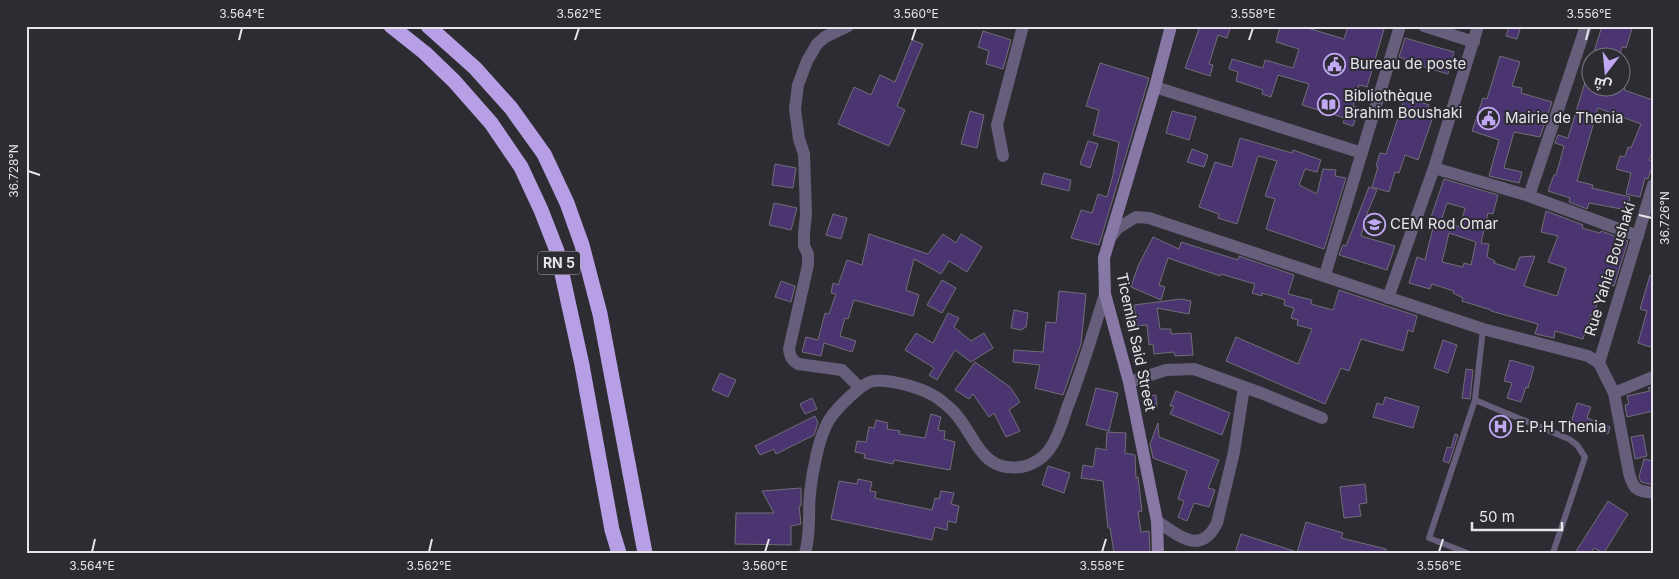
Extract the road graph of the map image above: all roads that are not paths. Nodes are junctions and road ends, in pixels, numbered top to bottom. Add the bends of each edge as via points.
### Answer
1 (391, 26) edge
2 (428, 26) edge
3 (848, 26) edge
4 (1023, 26) edge
5 (1171, 26) edge
6 (1400, 26) edge
7 (1424, 26) edge
8 (1478, 26) edge
9 (1586, 26) edge
10 (1474, 42) junction
11 (1155, 87) junction
12 (1362, 153) junction
13 (1003, 156) dead end
14 (1434, 168) junction
15 (1652, 190) edge
16 (1529, 196) junction
17 (1638, 236) junction
18 (1109, 240) junction
19 (1325, 275) junction
20 (1106, 294) junction
21 (1388, 298) junction
22 (1483, 329) junction
23 (1599, 363) junction
24 (1653, 377) edge
25 (1129, 382) junction
26 (1244, 387) junction
27 (860, 388) junction
28 (1614, 393) junction
29 (1474, 400) junction
30 (1322, 418) dead end
31 (1653, 493) edge
32 (1157, 521) junction
33 (619, 553) edge
34 (645, 553) edge
35 (805, 553) edge
36 (1158, 553) edge
37 (1467, 553) edge
38 (1553, 553) edge

1 - 33 highway, RN 5 via 426,53 491,124 521,167 541,210 557,251
2 - 34 highway, RN 5 via 475,68 511,108 544,154 567,203 600,314
3 - 27 street via 817,44 798,85 795,109 804,154 804,246 808,265 789,349 792,360 798,364 842,370
4 - 13 street via 997,125
5 - 11 main road, Ticemlal Said Street
6 - 12 street
7 - 10 street
8 - 10 street
9 - 16 street
10 - 14 street
11 - 12 street
11 - 18 main road, Ticemlal Said Street
12 - 19 street
14 - 16 street
14 - 21 street
15 - 17 street, Rue Yahia Boushaki
16 - 17 street
17 - 23 street, Rue Yahia Boushaki
18 - 19 street via 1118,228 1136,218 1149,218
18 - 20 main road, Ticemlal Said Street via 1104,258
19 - 21 street
20 - 25 main road, Ticemlal Said Street
20 - 27 street via 1058,433 1040,459 1027,466 1000,466 985,457 966,426 936,397 891,382 873,381
21 - 22 street
22 - 23 street via 1585,354
22 - 29 lane
23 - 28 street
24 - 28 street
25 - 26 street via 1166,370 1194,369
25 - 32 main road, Ticemlal Said Street
26 - 30 street
26 - 32 street via 1234,452 1212,533 1204,540 1193,541 1182,538
27 - 35 street via 830,419 821,440 810,492
28 - 31 street via 1632,486
29 - 37 lane via 1429,538
29 - 38 lane via 1569,438 1585,457
32 - 36 main road, Ticemlal Said Street

